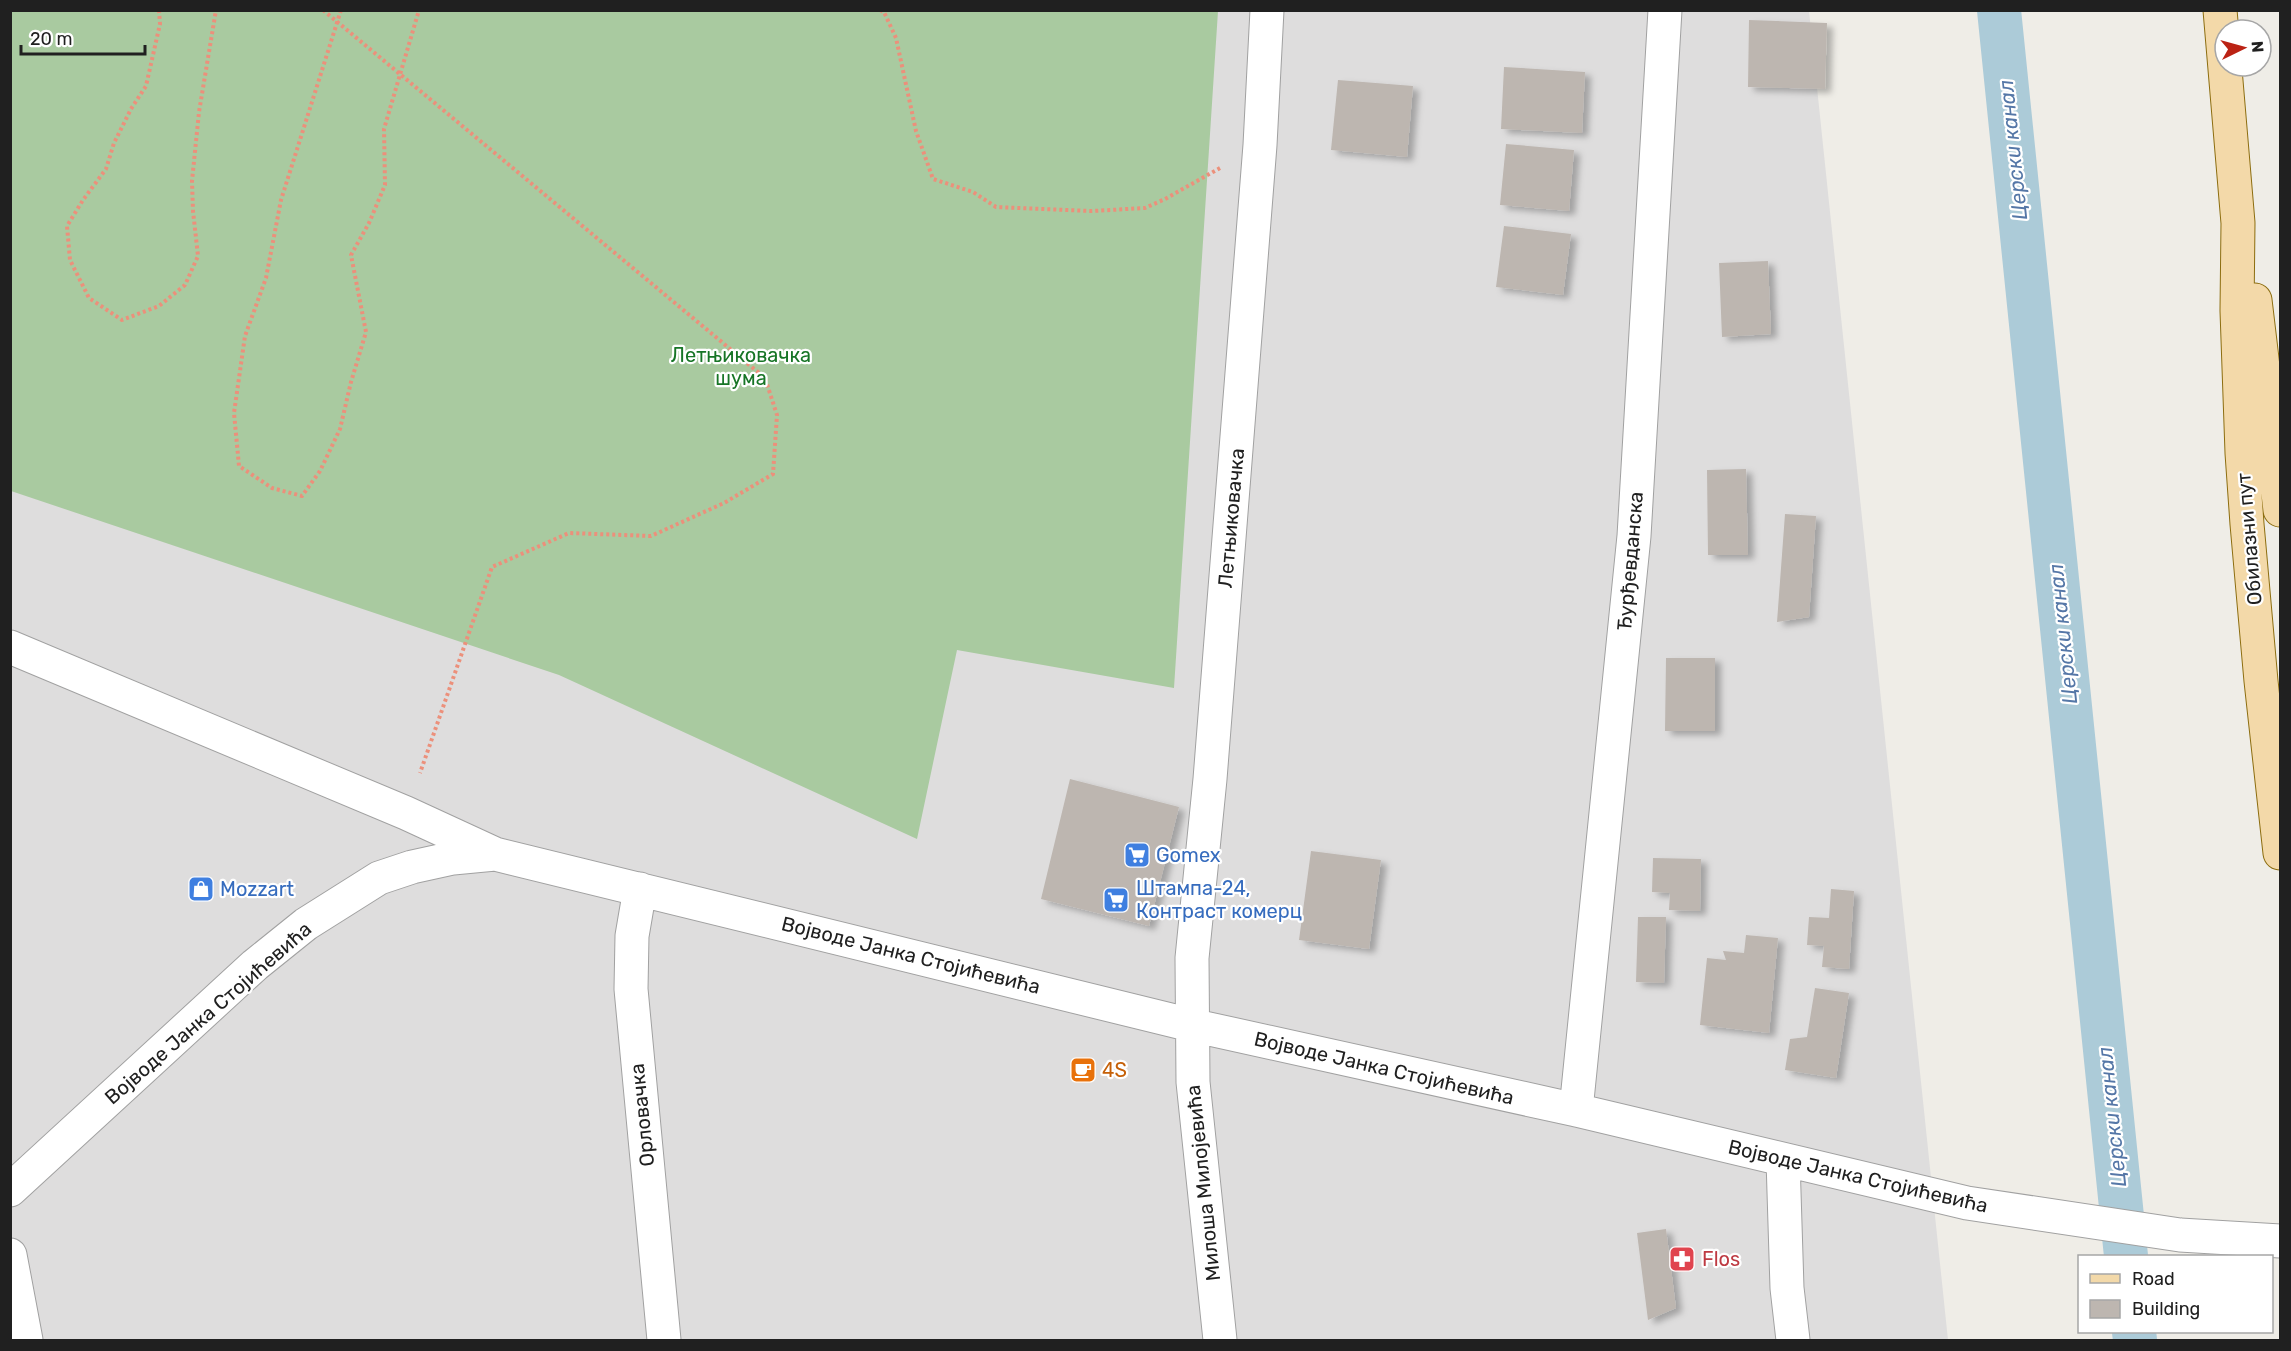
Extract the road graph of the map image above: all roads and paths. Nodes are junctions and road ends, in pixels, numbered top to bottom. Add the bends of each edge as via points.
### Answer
1 (159, 10) edge
2 (216, 10) edge
3 (323, 10) edge
4 (341, 10) edge
5 (419, 10) edge
6 (880, 10) edge
7 (1267, 10) edge
8 (1665, 10) edge
9 (2220, 10) edge
10 (337, 22) junction
11 (400, 75) junction
12 (1260, 145) junction
13 (2238, 223) junction
14 (2267, 394) junction
15 (2280, 438) edge
16 (2280, 510) edge
17 (10, 647) edge
18 (420, 773) dead end
19 (2280, 853) edge
20 (495, 854) junction
21 (640, 889) junction
22 (1191, 1025) junction
23 (1576, 1110) junction
24 (1783, 1160) junction
25 (10, 1190) edge
26 (2280, 1241) edge
27 (10, 1255) edge
28 (26, 1341) edge
29 (664, 1341) edge
30 (1220, 1341) edge
31 (1792, 1341) edge

1 - 2 path via 160,24 146,86 114,143 106,169 67,226 70,260 89,298 122,320 159,306 185,285 198,256 192,181
3 - 10 path
4 - 10 path
5 - 11 path
6 - 12 path via 896,38 916,131 933,179 973,192 996,207 1092,211 1145,208 1166,200
7 - 12 street, Летњиковачка
8 - 23 street, Ђурђевданска via 1634,536
9 - 13 main road, Обилазни пут
10 - 11 path
10 - 11 path via 280,200 266,278 245,336 234,413 239,466 272,488 302,496 320,471 340,429 366,332 351,255 386,185 384,129
11 - 18 path via 765,378 777,416 773,474 724,503 651,536 569,533 492,567
12 - 22 street, Летњиковачка via 1210,779 1192,957
13 - 14 main road, Обилазни пут via 2257,309
13 - 19 main road, Обилазни пут via 2243,464
14 - 15 main road
14 - 16 main road, Обилазни пут
17 - 20 street, Војводе Јанка Стојићевића
20 - 21 street, Војводе Јанка Стојићевића
20 - 25 street, Војводе Јанка Стојићевића via 453,858 379,878 306,924 246,973
21 - 22 street, Војводе Јанка Стојићевића
21 - 29 street, Орловачка via 632,936 631,989
22 - 23 street, Војводе Јанка Стојићевића
22 - 30 street, Милоша Милојевића via 1193,1082
23 - 24 street, Војводе Јанка Стојићевића
24 - 26 street, Војводе Јанка Стојићевића via 1967,1203 2180,1235
24 - 31 street
27 - 28 street

